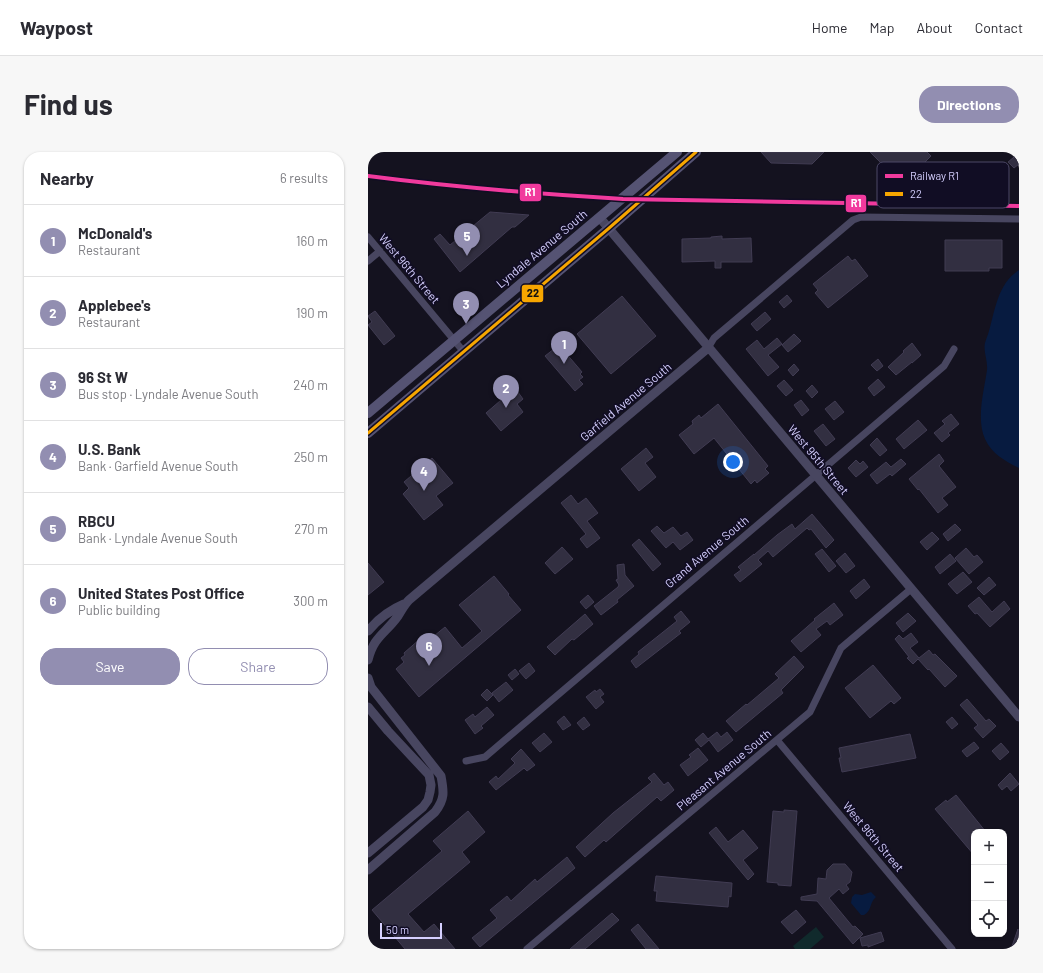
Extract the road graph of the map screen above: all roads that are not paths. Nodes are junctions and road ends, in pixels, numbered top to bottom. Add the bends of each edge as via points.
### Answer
1 (677, 152) edge
2 (696, 152) edge
3 (600, 218) junction
4 (1019, 219) edge
5 (608, 229) junction
6 (368, 237) edge
7 (380, 251) junction
8 (368, 261) edge
9 (454, 340) junction
10 (708, 348) junction
11 (954, 349) dead end
12 (464, 352) junction
13 (368, 413) edge
14 (368, 433) edge
15 (815, 475) junction
16 (911, 589) junction
17 (404, 604) junction
18 (368, 631) edge
19 (368, 660) edge
20 (368, 678) edge
21 (368, 707) edge
22 (1019, 717) edge
23 (399, 722) junction
24 (388, 731) junction
25 (777, 740) junction
26 (466, 761) dead end
27 (433, 764) junction
28 (424, 770) junction
29 (368, 853) edge
30 (368, 870) edge
31 (527, 949) edge
32 (952, 949) edge

1 - 3 main road, Lyndale Avenue South
2 - 5 main road
3 - 5 street, West 95th Street
3 - 9 main road, Lyndale Avenue South
4 - 10 street, Garfield Avenue South via 861,217 853,220 714,338
5 - 10 street, West 95th Street
5 - 12 main road
6 - 7 street, West 96th Street
7 - 8 street
7 - 9 street, West 96th Street
9 - 12 street, West 96th Street
9 - 13 main road, Lyndale Avenue South
10 - 15 street, West 95th Street
10 - 17 street, Garfield Avenue South
11 - 15 street, Grand Avenue South via 944,366
12 - 14 main road
15 - 16 street, West 95th Street
15 - 26 street, Grand Avenue South via 485,757
16 - 22 street, West 95th Street
16 - 25 street, Pleasant Avenue South via 841,648 810,712
17 - 18 street, Garfield Avenue South via 393,609
17 - 19 street, Garfield Avenue South via 398,616 374,642
20 - 23 street via 371,687
21 - 24 street
23 - 24 street
23 - 27 street
24 - 28 street
25 - 31 street, Pleasant Avenue South
25 - 32 street, West 96th Street
27 - 28 street
27 - 30 street via 442,776 442,803
28 - 29 street via 429,775 431,785 428,800

